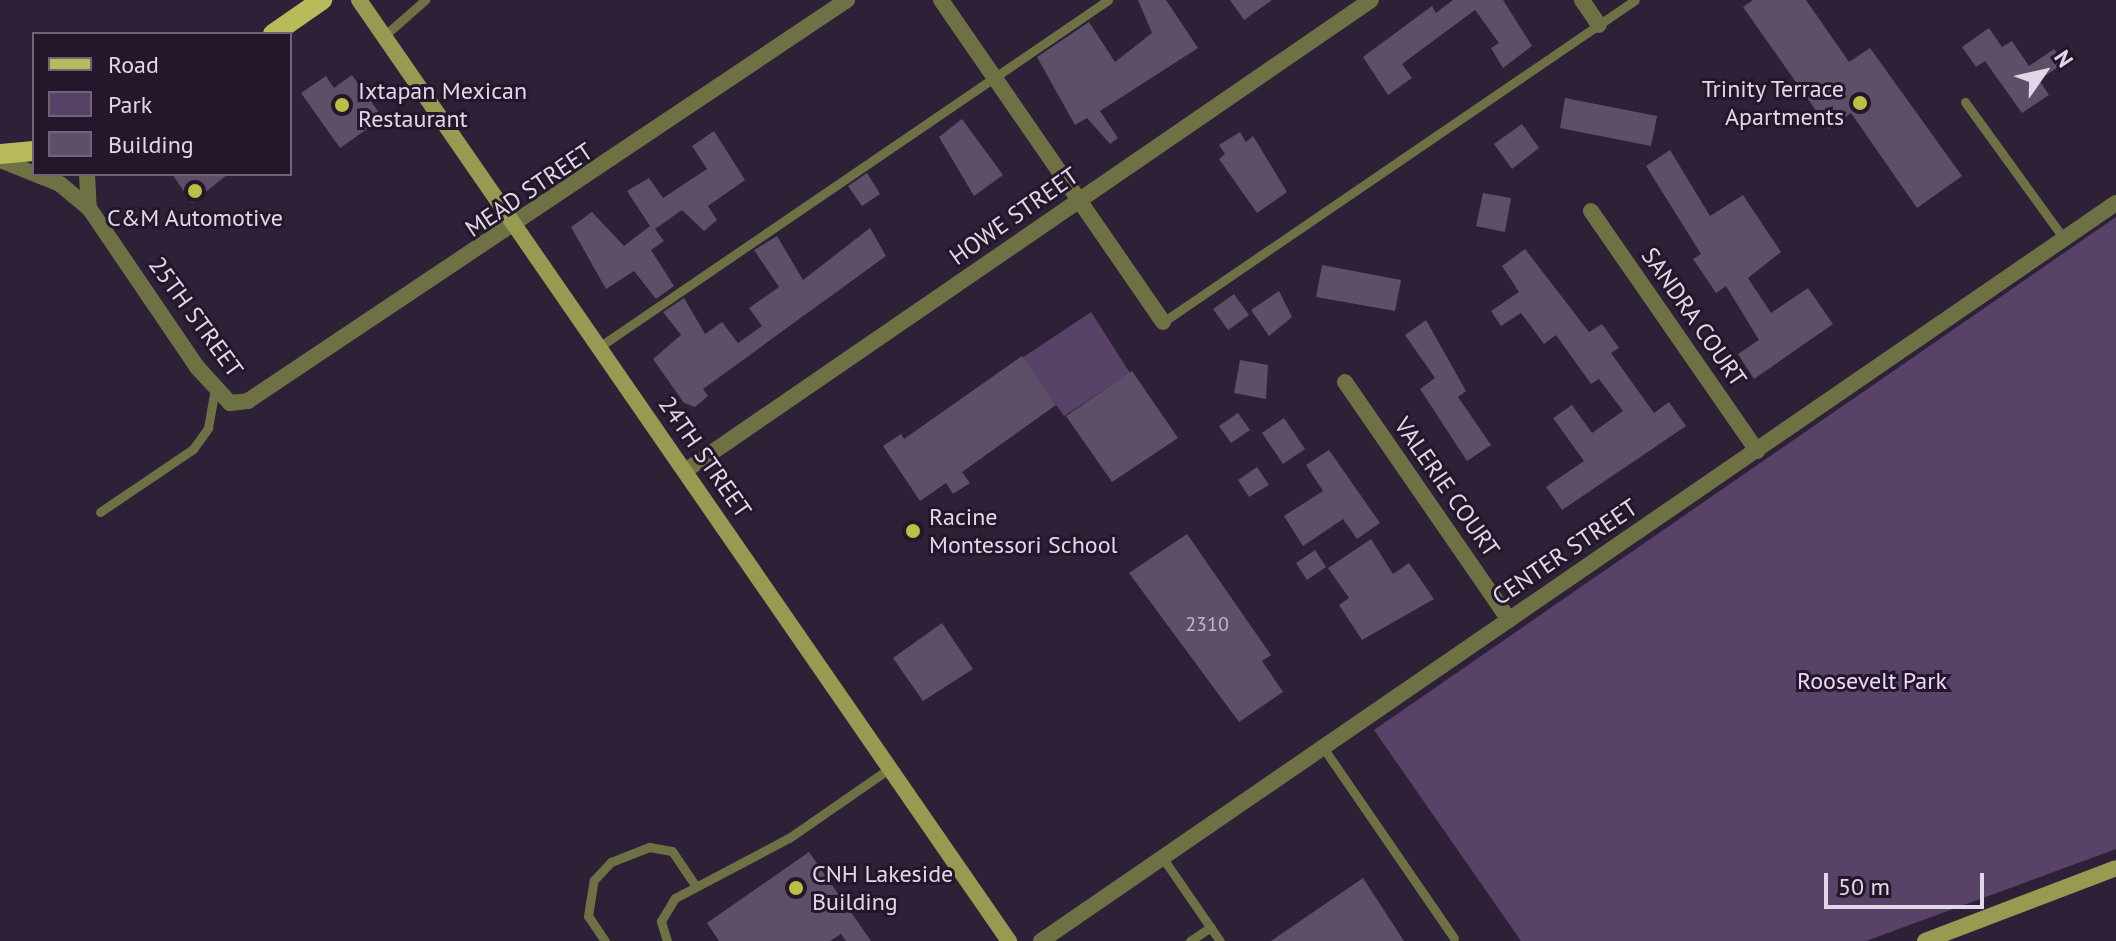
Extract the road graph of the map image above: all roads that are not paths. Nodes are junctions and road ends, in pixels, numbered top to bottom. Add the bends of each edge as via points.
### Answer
1 (322, 0) edge
2 (359, 0) edge
3 (425, 0) edge
4 (847, 0) edge
5 (941, 0) edge
6 (1108, 0) edge
7 (1371, 0) edge
8 (1582, 0) edge
9 (1635, 0) edge
10 (1599, 25) junction
11 (276, 32) edge
12 (384, 36) junction
13 (994, 78) junction
14 (1965, 102) dead end
15 (32, 151) edge
16 (0, 157) edge
17 (32, 171) edge
18 (42, 176) edge
19 (87, 176) edge
20 (1079, 201) junction
21 (2116, 203) edge
22 (89, 208) junction
23 (1591, 211) dead end
24 (517, 227) junction
25 (2064, 239) junction
26 (1163, 322) joint
27 (599, 347) junction
28 (1345, 382) dead end
29 (215, 390) junction
30 (230, 403) joint
31 (1757, 451) junction
32 (685, 471) junction
33 (100, 512) dead end
34 (1509, 620) junction
35 (1322, 746) junction
36 (890, 768) junction
37 (1162, 857) junction
38 (2116, 868) edge
39 (695, 885) junction
40 (1211, 927) junction
41 (1454, 938) dead end
42 (605, 941) edge
43 (667, 941) edge
44 (1009, 941) edge
45 (1041, 941) edge
46 (1190, 941) edge
47 (1220, 941) edge
48 (1925, 941) edge

1 - 11 main road
2 - 12 street, 24TH STREET
3 - 12 lane
4 - 24 street, MEAD STREET
5 - 13 street
6 - 13 lane
7 - 20 street, HOWE STREET
8 - 10 street
9 - 10 lane
10 - 26 lane
12 - 24 street, 24TH STREET
13 - 20 street
13 - 27 lane
14 - 25 lane
15 - 16 main road
16 - 17 street
18 - 22 street
19 - 22 street
20 - 26 street
20 - 32 street, HOWE STREET
21 - 25 street, CENTER STREET
22 - 29 street, 25TH STREET
23 - 31 street, SANDRA COURT
24 - 27 street, 24TH STREET
24 - 30 street, MEAD STREET via 274,388
25 - 31 street, CENTER STREET
27 - 32 street, 24TH STREET
28 - 34 street, VALERIE COURT
29 - 30 street, 25TH STREET
29 - 33 lane via 208,428 193,449
31 - 34 street, CENTER STREET
32 - 36 street, 24TH STREET
34 - 35 street, CENTER STREET
35 - 37 street, CENTER STREET
35 - 41 lane
36 - 39 lane via 734,871
36 - 44 street, 24TH STREET
37 - 40 lane
37 - 45 street, CENTER STREET
38 - 48 street
39 - 42 lane via 672,851 649,847 611,862 594,880 588,916
39 - 43 lane via 675,898 661,921
40 - 46 lane
40 - 47 lane

